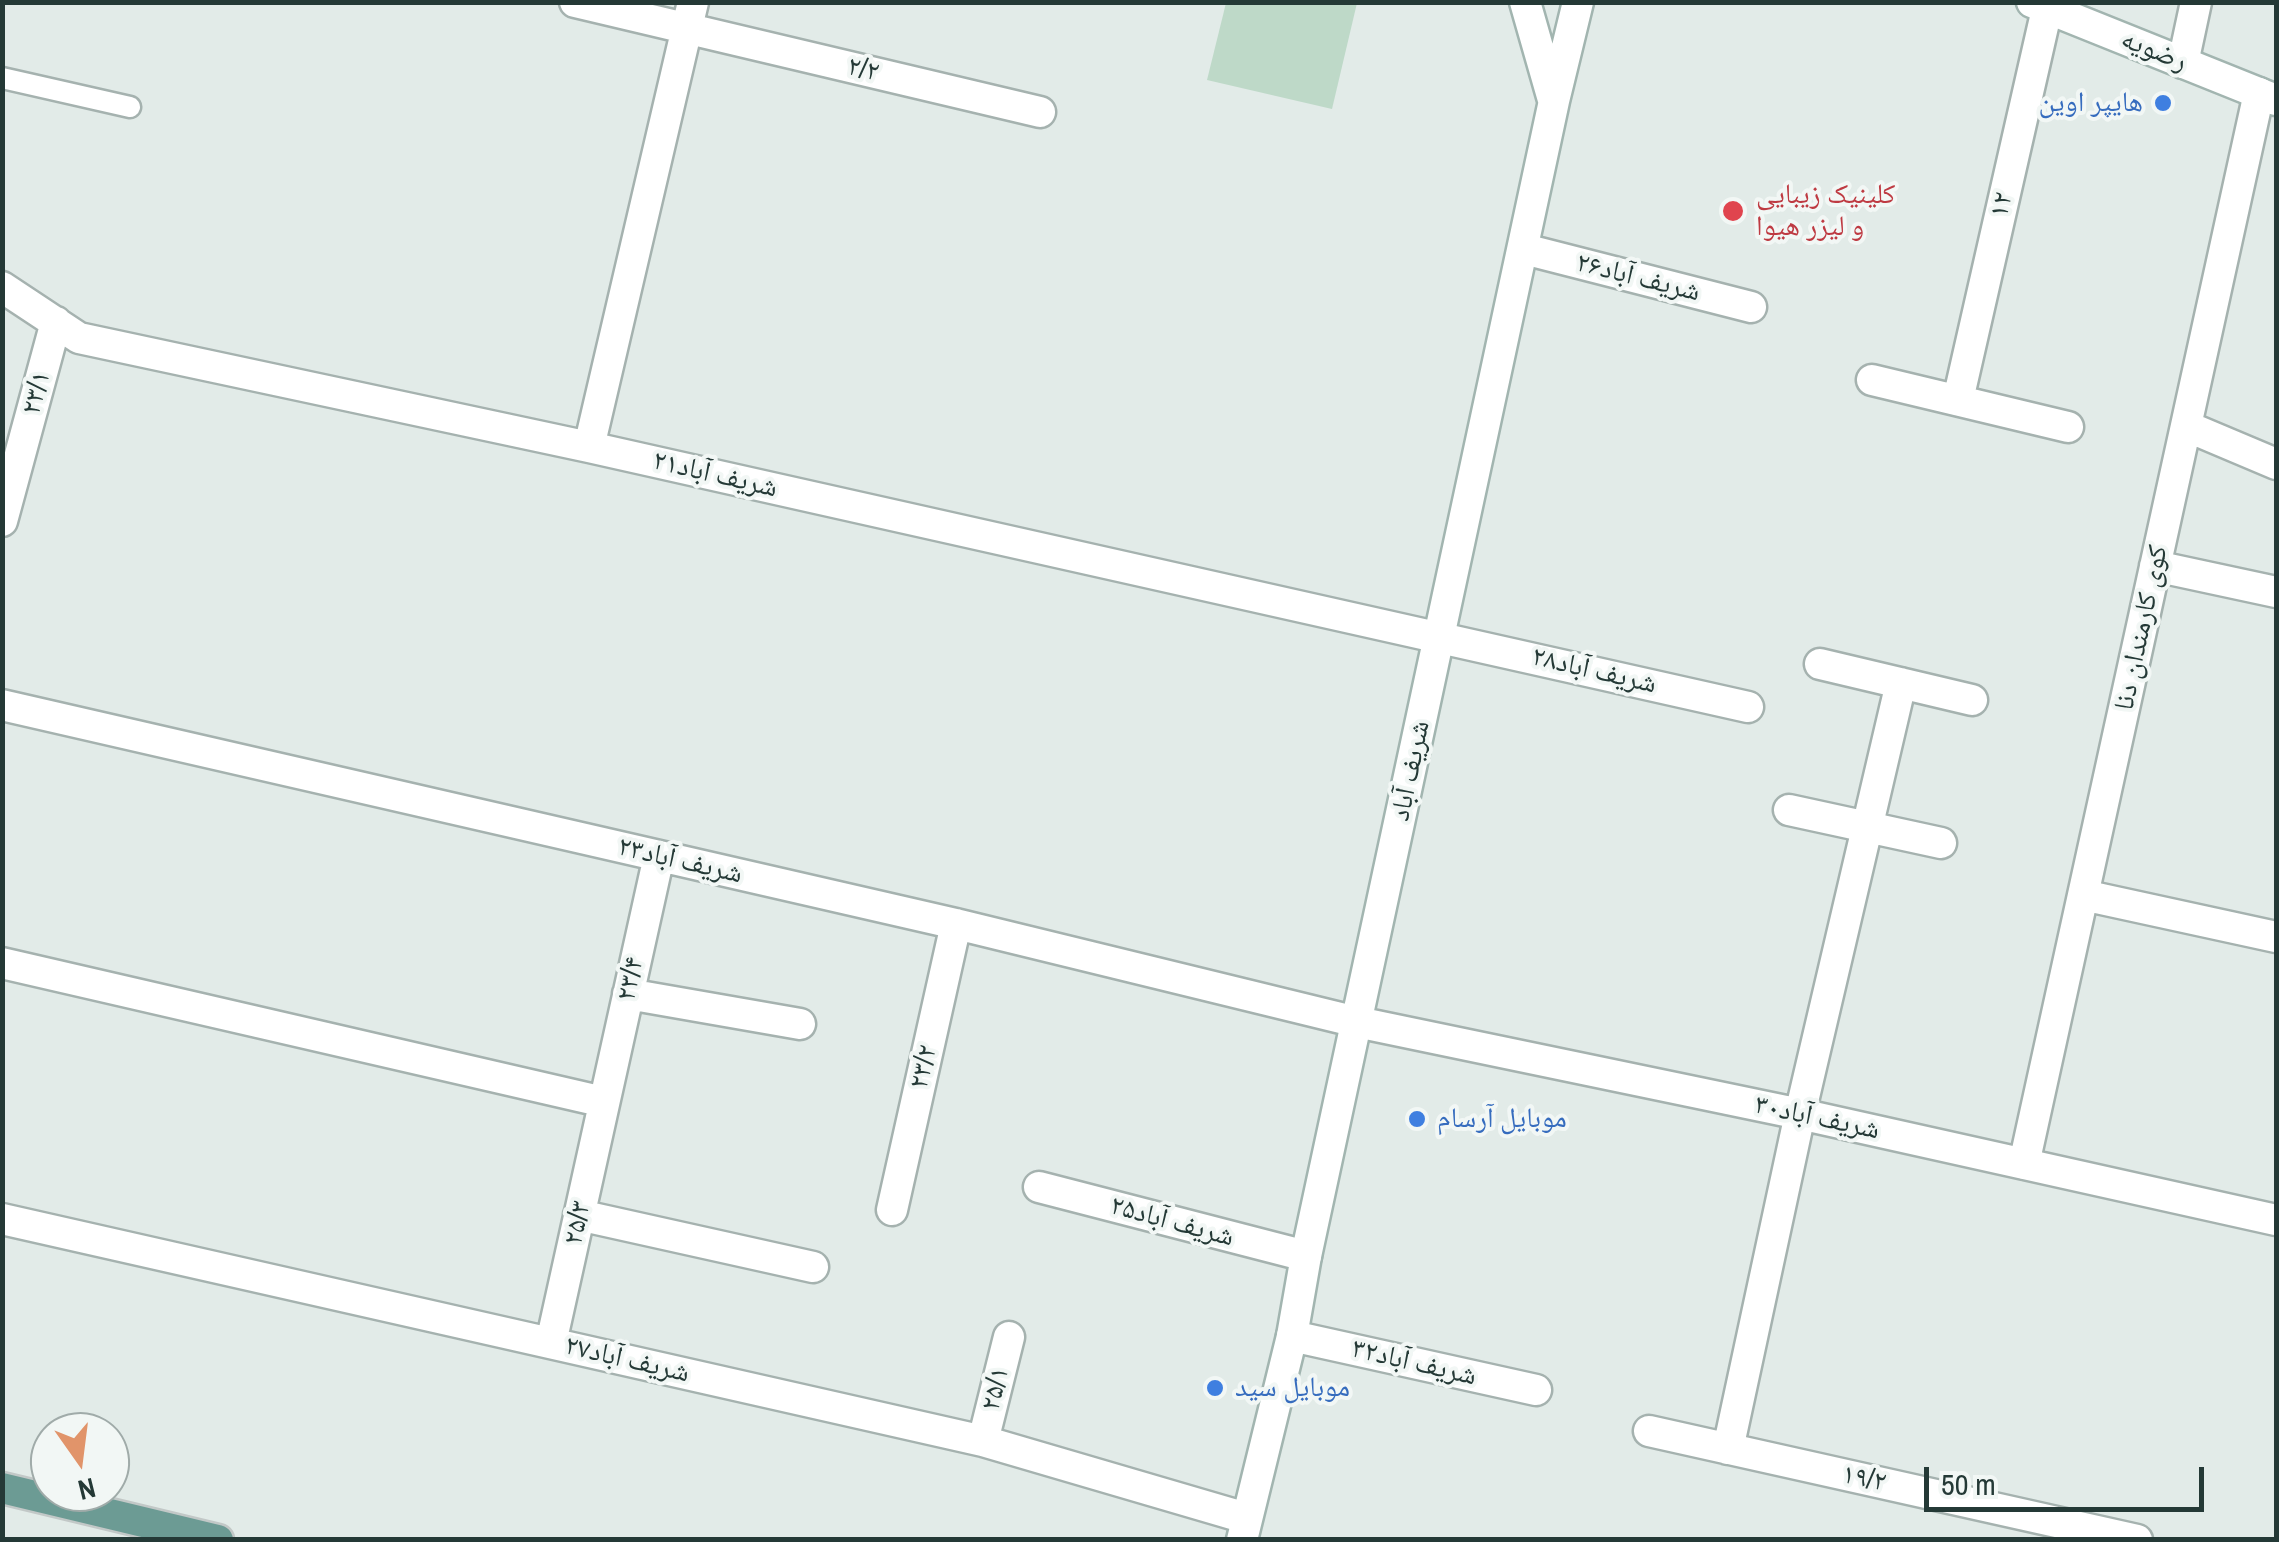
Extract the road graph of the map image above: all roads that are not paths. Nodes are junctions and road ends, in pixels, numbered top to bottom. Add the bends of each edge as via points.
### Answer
1 (575, 2) edge
2 (1525, 2) edge
3 (1578, 2) edge
4 (2196, 2) edge
5 (2039, 6) edge
6 (689, 16) edge
7 (2183, 63) junction
8 (2, 78) edge
9 (2268, 96) edge
10 (1554, 102) junction
11 (130, 108) dead end
12 (1040, 112) dead end
13 (1524, 250) junction
14 (2, 288) edge
15 (1751, 307) dead end
16 (56, 322) junction
17 (1872, 380) dead end
18 (1958, 400) junction
19 (2186, 426) junction
20 (2068, 427) dead end
21 (13, 444) edge
22 (589, 447) junction
23 (2276, 464) edge
24 (2, 522) edge
25 (2155, 566) junction
26 (2276, 592) edge
27 (1440, 636) junction
28 (1820, 664) dead end
29 (1901, 684) junction
30 (1972, 700) dead end
31 (2, 705) edge
32 (1748, 707) dead end
33 (1789, 810) dead end
34 (1867, 826) junction
35 (1940, 843) dead end
36 (658, 856) junction
37 (2083, 895) junction
38 (956, 924) junction
39 (2276, 938) edge
40 (2, 963) edge
41 (628, 994) junction
42 (1357, 1022) junction
43 (800, 1024) dead end
44 (604, 1102) junction
45 (1800, 1114) junction
46 (2024, 1164) junction
47 (1039, 1187) dead end
48 (892, 1210) dead end
49 (579, 1215) junction
50 (2, 1219) edge
51 (2276, 1220) edge
52 (1306, 1256) junction
53 (812, 1267) dead end
54 (1292, 1336) junction
55 (1009, 1338) dead end
56 (551, 1343) junction
57 (1536, 1390) dead end
58 (1649, 1431) dead end
59 (983, 1441) junction
60 (1728, 1449) junction
61 (2, 1488) edge
62 (1244, 1529) edge
63 (218, 1540) edge
64 (2137, 1540) edge

1 - 6 street, ۲/۲
2 - 10 street
3 - 10 street, شریف آباد
4 - 7 street
5 - 7 street, رضویه
5 - 18 street, ۱۲
6 - 12 street, ۲/۲
6 - 22 street
7 - 9 street, رضویه
8 - 11 lane
9 - 19 street, کوی کارمندان دنا
10 - 13 street, شریف آباد
13 - 15 street, شریف آباد۲۶
13 - 27 street, شریف آباد
14 - 16 street, شریف آباد۲۱
16 - 21 street, ۲۳/۱
16 - 22 street, شریف آباد۲۱ via 80,338
17 - 18 street
18 - 20 street
19 - 23 street
19 - 25 street, کوی کارمندان دنا
21 - 24 street, ۲۳/۱
22 - 27 street, شریف آباد۲۱
25 - 26 street
25 - 37 street, کوی کارمندان دنا
27 - 32 street, شریف آباد۲۸
27 - 42 street, شریف آباد
28 - 29 street
29 - 30 street
29 - 34 street
31 - 36 street, شریف آباد۲۳
33 - 34 street
34 - 35 street
34 - 45 street
36 - 38 street, شریف آباد۲۳
36 - 41 street, ۲۳/۴
37 - 39 street
37 - 46 street, کوی کارمندان دنا
38 - 42 street, شریف آباد۲۳
38 - 48 street, ۲۳/۲
40 - 44 street
41 - 43 street
41 - 44 street, ۲۳/۴
42 - 45 street, شریف آباد۳۰
42 - 52 street, شریف آباد
44 - 49 street, ۲۵/۳
45 - 46 street, شریف آباد۳۰
45 - 60 street
46 - 51 street, شریف آباد۳۰
47 - 52 street, شریف آباد۲۵
49 - 53 street
49 - 56 street, ۲۵/۳
50 - 56 street, شریف آباد۲۷
52 - 54 street, شریف آباد
54 - 57 street, شریف آباد۳۲
54 - 62 street, شریف آباد
55 - 59 street, ۲۵/۱
56 - 59 street, شریف آباد۲۷
58 - 60 street, ۱۹/۲
59 - 62 street, شریف آباد۲۷
60 - 64 street, ۱۹/۲
61 - 63 main road

